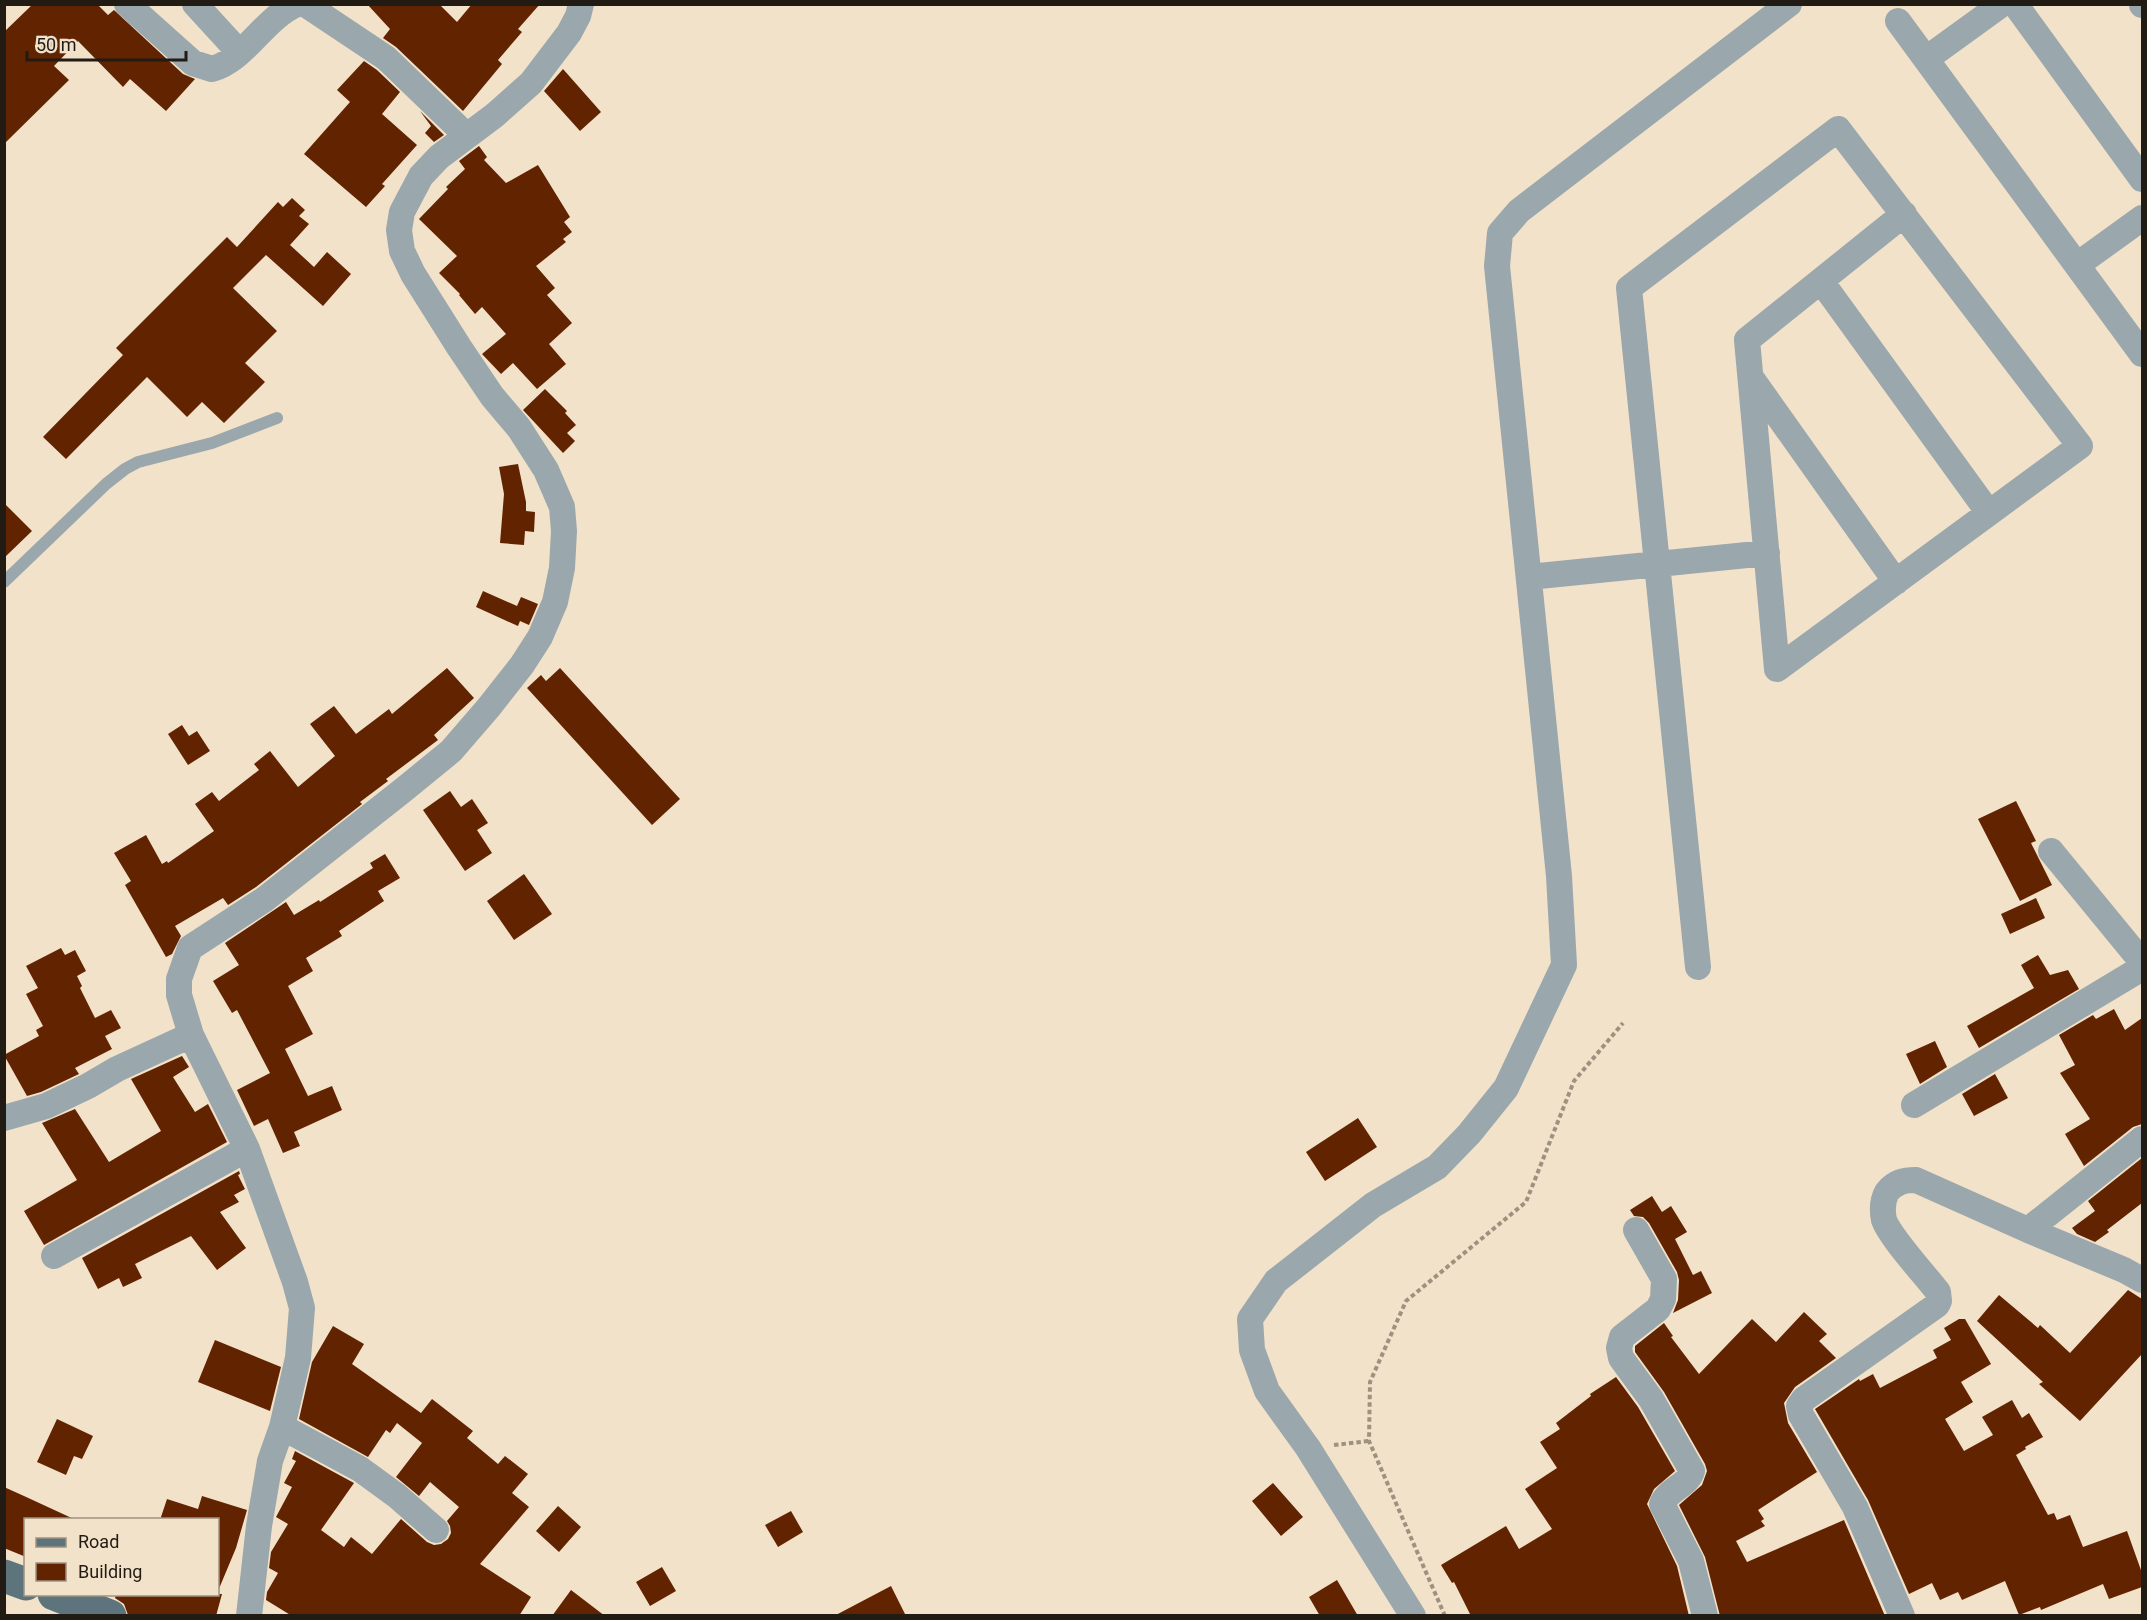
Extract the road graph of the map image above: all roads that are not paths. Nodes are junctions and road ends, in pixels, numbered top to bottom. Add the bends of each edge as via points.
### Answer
1 (127, 4) edge
2 (195, 4) edge
3 (297, 4) edge
4 (305, 4) edge
5 (581, 4) edge
6 (1789, 4) edge
7 (2002, 4) edge
8 (2015, 4) edge
9 (1898, 21) dead end
10 (239, 52) junction
11 (1926, 59) junction
12 (466, 135) junction
13 (2142, 179) edge
14 (1904, 214) junction
15 (2142, 218) edge
16 (2078, 265) junction
17 (1821, 281) junction
18 (2142, 354) edge
19 (1751, 377) junction
20 (277, 418) dead end
21 (1989, 513) junction
22 (1767, 554) junction
23 (1657, 565) junction
24 (1529, 578) junction
25 (4, 582) edge
26 (1896, 582) junction
27 (2051, 851) dead end
28 (2142, 962) edge
29 (1698, 967) dead end
30 (2142, 968) edge
31 (191, 1035) junction
32 (1914, 1105) dead end
33 (4, 1118) edge
34 (2142, 1139) edge
35 (246, 1149) junction
36 (1636, 1230) dead end
37 (2028, 1230) junction
38 (54, 1256) dead end
39 (2142, 1280) edge
40 (282, 1427) junction
41 (436, 1530) dead end
42 (4, 1576) edge
43 (24, 1583) edge
44 (59, 1596) edge
45 (110, 1616) edge
46 (249, 1616) edge
47 (1413, 1616) edge
48 (1705, 1616) edge
49 (1902, 1616) edge

1 - 10 street via 193,63 204,68 219,67
2 - 10 street
3 - 10 street via 276,17
4 - 12 street via 386,58
5 - 12 street via 569,33 531,82
6 - 24 street via 1519,211 1500,233 1497,266
7 - 11 street
8 - 13 street
9 - 11 street
11 - 16 street
12 - 31 street via 439,157 411,193 399,230 402,251 412,274 459,347 546,470 562,507 564,531 555,602 522,665 451,751 265,899 190,948 179,979 179,995
14 - 17 street
14 - 21 street via 2080,446
14 - 23 street via 1838,129 1629,288
15 - 16 street
16 - 18 street
17 - 19 street via 1747,340
17 - 21 street
19 - 22 street
19 - 26 street
20 - 25 lane via 125,469
21 - 26 street
22 - 23 street
22 - 26 street via 1778,669
23 - 24 street
23 - 29 street
24 - 47 street via 1559,876 1564,965 1506,1088 1469,1134 1437,1167 1373,1205 1276,1281 1250,1320 1252,1350 1267,1391 1308,1448
27 - 28 street
30 - 32 street
31 - 33 street via 46,1106
31 - 35 street
34 - 37 street
35 - 38 street
35 - 40 street via 302,1308 298,1358
36 - 48 street via 1664,1279 1664,1299 1658,1309 1622,1337 1619,1348 1621,1358 1651,1399 1692,1471 1690,1478 1664,1498 1662,1504 1691,1561
37 - 39 street
37 - 49 street via 1916,1180 1896,1184 1883,1201 1885,1222 1938,1292 1939,1301 1799,1406 1855,1508
40 - 41 street via 360,1468
40 - 46 street via 270,1461
42 - 43 main road
44 - 45 main road

